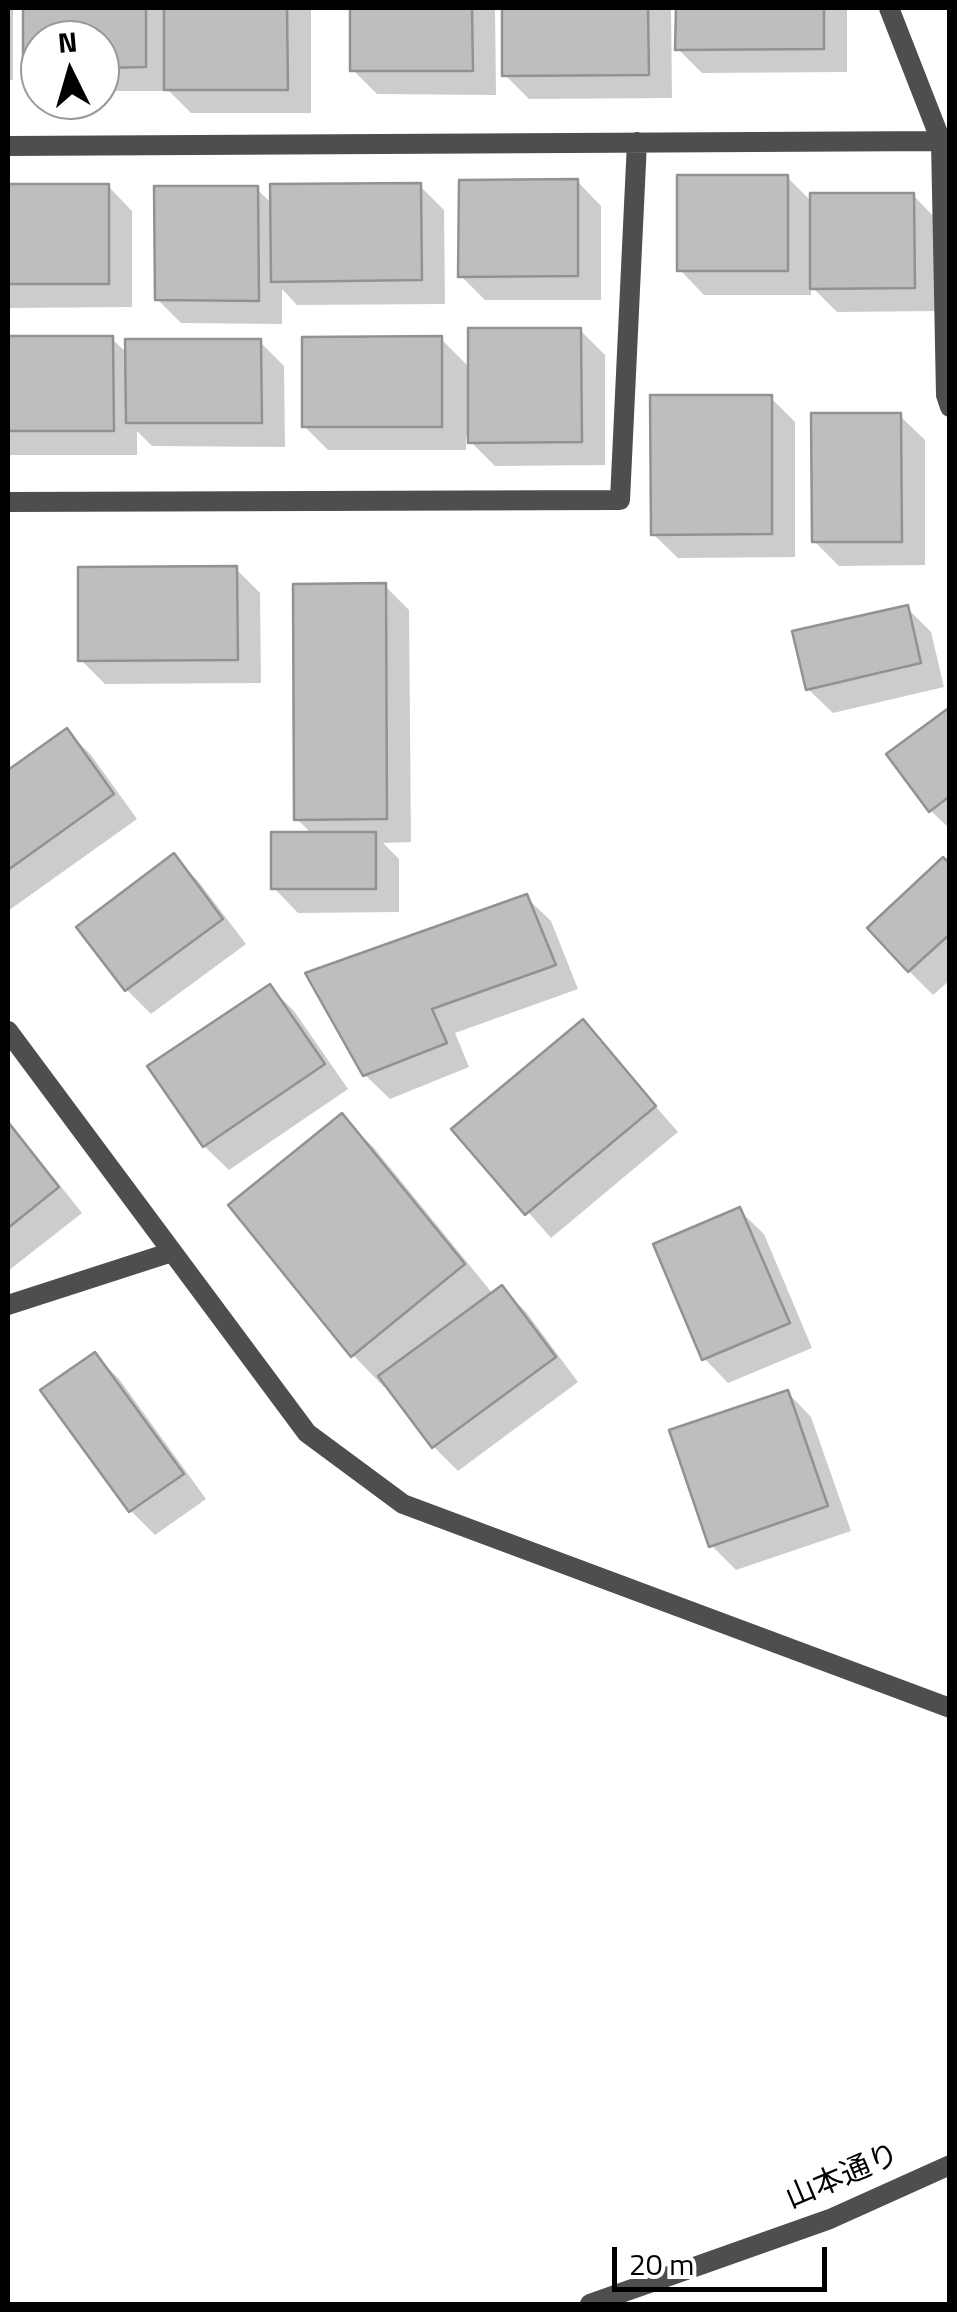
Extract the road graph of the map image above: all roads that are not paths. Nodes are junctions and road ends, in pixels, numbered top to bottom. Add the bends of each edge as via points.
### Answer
1 (889, 8) edge
2 (941, 141) junction
3 (637, 142) junction
4 (8, 146) edge
5 (950, 407) edge
6 (8, 502) edge
7 (8, 1031) edge
8 (172, 1252) junction
9 (8, 1305) edge
10 (950, 1708) edge
11 (950, 2165) edge
12 (590, 2304) edge

1 - 2 street
2 - 3 street
2 - 5 street
3 - 4 street
3 - 6 street via 620,500
7 - 8 street
8 - 9 street
8 - 10 street via 307,1433 403,1504
11 - 12 street, 山本通り via 830,2219

